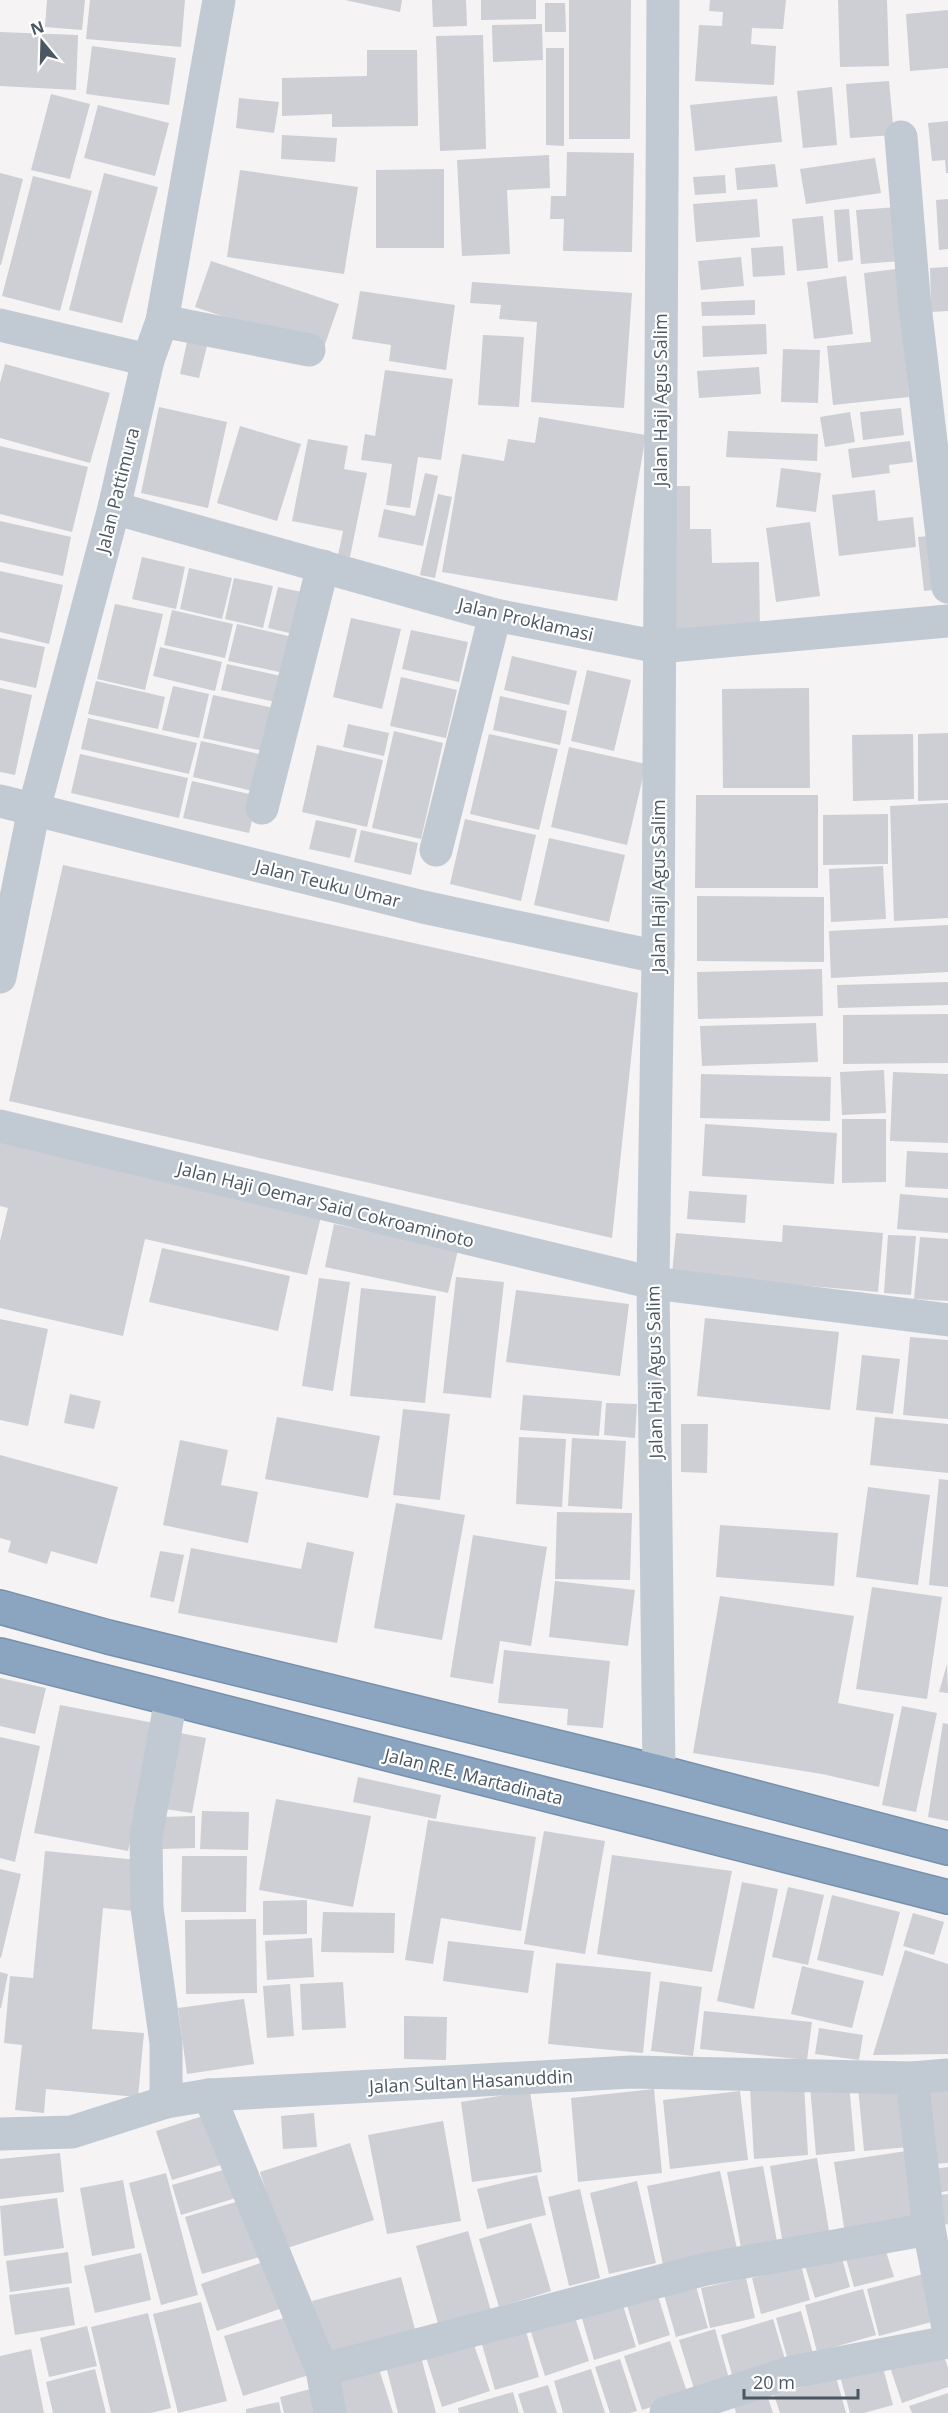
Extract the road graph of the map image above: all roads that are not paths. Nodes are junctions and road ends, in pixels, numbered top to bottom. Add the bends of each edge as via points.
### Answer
1 (219, 0) edge
2 (663, 0) edge
3 (901, 137) dead end
4 (162, 321) junction
5 (0, 325) edge
6 (309, 350) dead end
7 (148, 360) junction
8 (114, 508) junction
9 (323, 566) junction
10 (948, 588) edge
11 (495, 615) junction
12 (948, 621) edge
13 (659, 647) junction
14 (0, 801) edge
15 (262, 808) dead end
16 (34, 809) junction
17 (436, 850) dead end
18 (658, 957) junction
19 (0, 977) edge
20 (0, 1126) edge
21 (653, 1283) junction
22 (948, 1320) edge
23 (0, 1607) edge
24 (0, 1655) edge
25 (171, 1699) junction
26 (659, 1772) junction
27 (948, 1848) edge
28 (948, 1897) edge
29 (948, 2075) edge
30 (912, 2078) junction
31 (209, 2095) junction
32 (166, 2102) junction
33 (0, 2134) edge
34 (929, 2229) junction
35 (948, 2328) edge
36 (948, 2342) edge
37 (322, 2370) junction
38 (330, 2413) edge
39 (666, 2413) edge

1 - 4 street, Jalan Pattimura
2 - 13 street, Jalan Haji Agus Salim
3 - 10 street via 914,297
4 - 6 street
4 - 7 street, Jalan Pattimura
5 - 7 street
7 - 8 street, Jalan Pattimura
8 - 9 street, Jalan Proklamasi
8 - 16 street, Jalan Pattimura
9 - 11 street, Jalan Proklamasi
9 - 15 street
11 - 13 street, Jalan Proklamasi
11 - 17 street
12 - 13 street, Jalan Proklamasi
13 - 18 street, Jalan Haji Agus Salim
14 - 16 street, Jalan Teuku Umar
16 - 18 street, Jalan Teuku Umar via 423,907
16 - 19 street, Jalan Pattimura
18 - 21 street, Jalan Haji Agus Salim
20 - 21 street, Jalan Haji Oemar Said Cokroaminoto
21 - 22 street, Jalan Haji Oemar Said Cokroaminoto
21 - 26 street, Jalan Haji Agus Salim
23 - 26 highway via 108,1638
24 - 25 highway, Jalan R.E. Martadinata
25 - 28 highway, Jalan R.E. Martadinata
25 - 32 street via 146,1838 147,1908 166,2043
26 - 27 highway
29 - 30 street, Jalan Sultan Hasanuddin
30 - 31 street, Jalan Sultan Hasanuddin via 631,2072
30 - 34 street
31 - 32 street, Jalan Sultan Hasanuddin
31 - 37 street
32 - 33 street, Jalan Sultan Hasanuddin via 72,2132
34 - 35 street
34 - 37 street via 706,2269
36 - 39 street via 792,2373
37 - 38 street

